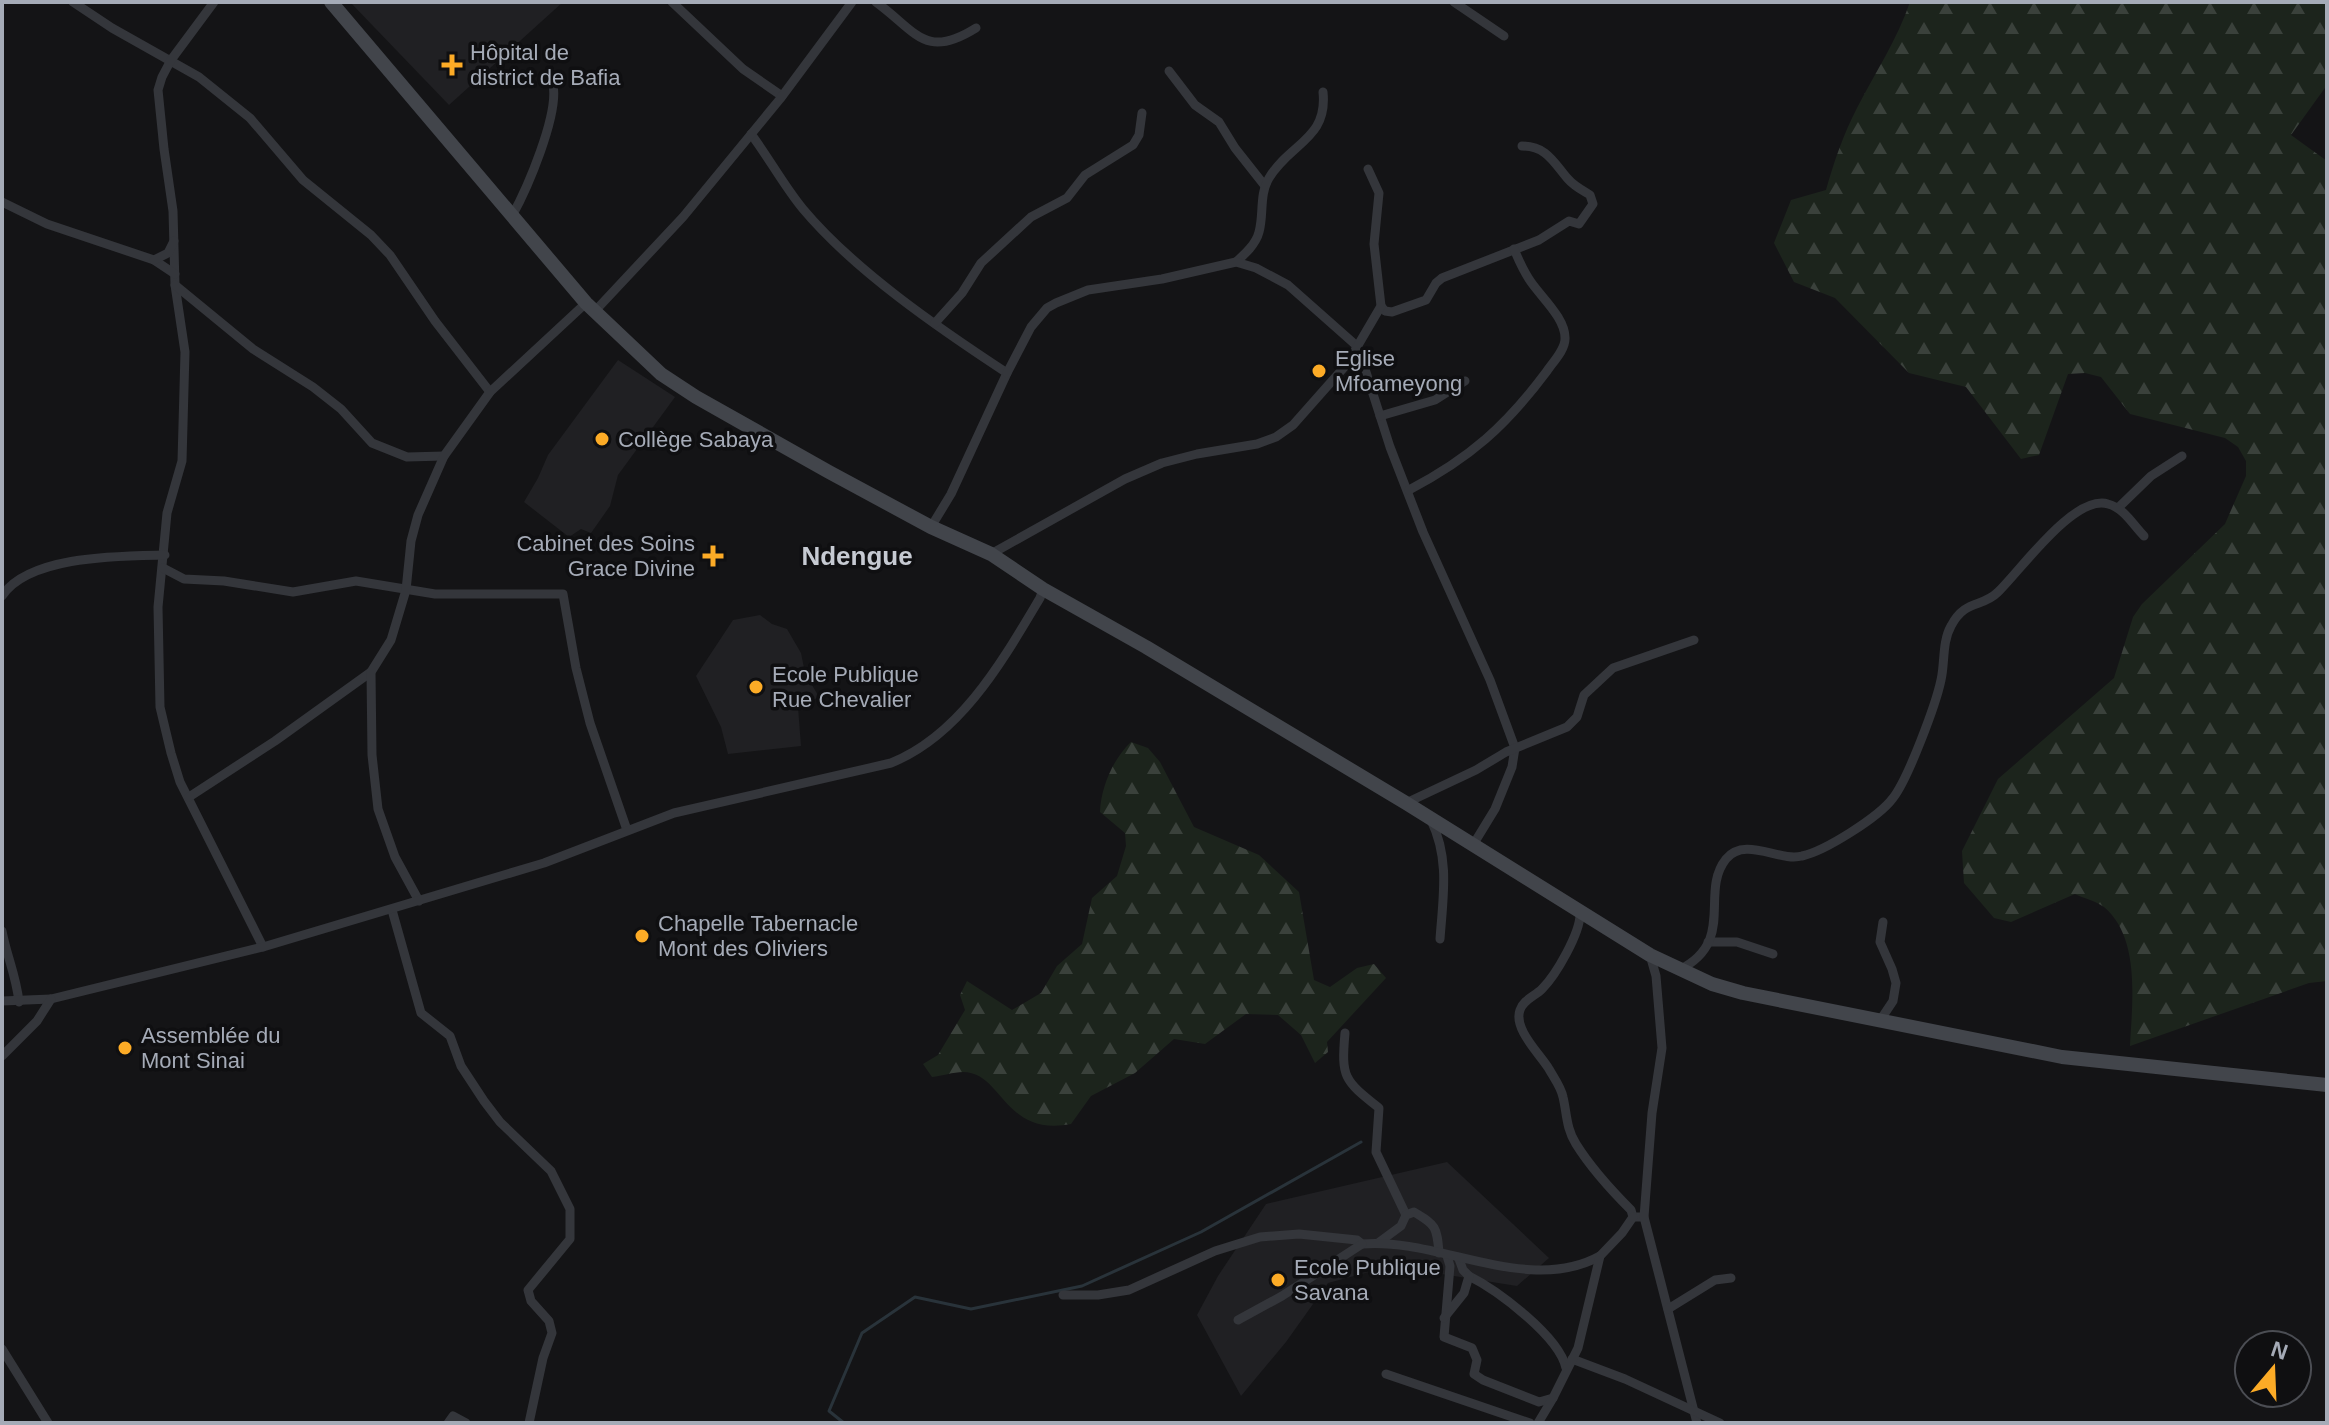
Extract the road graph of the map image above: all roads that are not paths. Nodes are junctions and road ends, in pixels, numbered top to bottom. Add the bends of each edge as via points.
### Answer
1 (73, 2) edge
2 (214, 2) edge
3 (331, 2) edge
4 (852, 2) edge
5 (876, 2) edge
6 (1454, 2) edge
7 (677, 4) edge
8 (976, 28) dead end
9 (1504, 36) dead end
10 (171, 60) junction
11 (1169, 71) dead end
12 (553, 85) dead end
13 (1323, 92) dead end
14 (782, 96) junction
15 (1142, 113) dead end
16 (751, 134) junction
17 (1522, 146) dead end
18 (1368, 169) dead end
19 (1265, 186) junction
20 (2, 202) edge
21 (512, 216) junction
22 (175, 240) junction
23 (1514, 249) junction
24 (154, 260) junction
25 (1236, 262) junction
26 (175, 274) junction
27 (175, 285) junction
28 (1381, 306) junction
29 (590, 307) junction
30 (935, 323) junction
31 (1358, 347) junction
32 (1007, 373) junction
33 (1465, 381) dead end
34 (490, 392) junction
35 (1380, 416) junction
36 (444, 456) junction
37 (2182, 456) dead end
38 (1409, 490) junction
39 (2118, 508) junction
40 (931, 527) junction
41 (2144, 536) dead end
42 (991, 554) junction
43 (165, 555) junction
44 (163, 568) junction
45 (1043, 589) junction
46 (406, 590) junction
47 (2, 596) edge
48 (1694, 640) dead end
49 (371, 672) junction
50 (1515, 748) junction
51 (189, 797) junction
52 (1406, 803) junction
53 (1430, 817) junction
54 (627, 830) junction
55 (1473, 845) junction
56 (419, 901) junction
57 (392, 910) junction
58 (1580, 913) junction
59 (1883, 922) dead end
60 (2, 931) edge
61 (1440, 939) dead end
62 (1708, 942) junction
63 (263, 947) junction
64 (1773, 954) dead end
65 (1650, 955) junction
66 (1679, 970) junction
67 (51, 999) junction
68 (2, 1001) edge
69 (19, 1002) junction
70 (1879, 1022) junction
71 (1345, 1033) dead end
72 (2, 1056) edge
73 (2327, 1085) edge
74 (1406, 1215) junction
75 (1638, 1217) junction
76 (1378, 1243) junction
77 (1362, 1244) junction
78 (1443, 1254) junction
79 (1600, 1256) junction
80 (1459, 1259) junction
81 (1469, 1276) junction
82 (1731, 1278) dead end
83 (1063, 1295) dead end
84 (1668, 1309) junction
85 (1444, 1318) junction
86 (1238, 1320) dead end
87 (2, 1349) edge
88 (1569, 1363) junction
89 (1386, 1374) dead end
90 (1553, 1398) junction
91 (1694, 1411) junction
92 (48, 1423) edge
93 (448, 1423) edge
94 (466, 1423) edge
95 (529, 1423) edge
96 (1530, 1423) edge
97 (1538, 1423) edge
98 (1697, 1423) edge
99 (1720, 1423) edge

1 - 10 street
2 - 10 street
3 - 21 main road
4 - 14 street
5 - 8 street via 937,45
6 - 9 street
7 - 14 street via 743,69
10 - 22 street via 158,104
10 - 34 street via 223,94 303,180 371,235
11 - 19 street via 1195,105 1219,122
12 - 21 street via 549,124
13 - 19 street via 1320,122 1278,164
14 - 16 street
15 - 30 street via 1133,145 1085,175 1067,198 1031,217 981,263
16 - 29 street via 683,217
16 - 30 street via 814,221
17 - 23 street via 1538,148 1552,158 1593,201 1579,224 1569,221
18 - 28 street via 1379,193 1374,244
19 - 25 street via 1256,241
20 - 24 street via 47,224
21 - 29 main road
22 - 24 street via 168,253
22 - 26 street
23 - 28 street via 1442,278 1426,300 1392,312
23 - 38 street via 1561,325 1562,349 1528,397 1485,441
24 - 26 street
25 - 31 street via 1288,285
25 - 32 street via 1088,290 1056,303 1031,327
26 - 27 street
27 - 36 street via 253,349 341,409 372,443 407,457
27 - 43 street via 185,352 185,423 182,461 167,513
28 - 31 street
29 - 34 street
29 - 40 main road via 661,374 696,397
30 - 32 street
31 - 35 street
31 - 42 street via 1311,406 1276,437 1162,463
32 - 40 street
33 - 35 street via 1435,400
34 - 36 street
35 - 38 street
36 - 46 street via 418,515
37 - 39 street via 2151,476
38 - 50 street
39 - 41 street
39 - 62 street via 2096,503 2070,516 1995,596 1957,616 1947,635 1936,698 1909,767 1896,795 1872,820 1800,857 1739,850 1726,859 1718,875
40 - 42 main road
42 - 45 main road
43 - 44 street
43 - 47 street via 87,558 56,565 15,582
44 - 46 street via 184,579 293,592 356,581
44 - 51 street via 158,607 160,707
45 - 52 main road
45 - 54 street via 978,691 921,749 862,771 702,804
46 - 49 street via 391,640
46 - 54 street via 473,596 563,594 590,723
48 - 50 street via 1613,668 1584,695 1574,722
49 - 51 street
49 - 56 street via 378,809 395,857
50 - 52 street
50 - 55 street via 1495,809
51 - 63 street
52 - 53 main road
53 - 55 main road
53 - 61 street via 1445,864
54 - 56 street via 544,863
55 - 58 main road
56 - 57 street
57 - 63 street
57 - 95 street via 421,1013 450,1036 461,1066 484,1101 551,1171 570,1209 570,1239 528,1290 552,1333
58 - 65 main road
58 - 75 street via 1554,974 1523,1004 1519,1019 1559,1085 1569,1133
59 - 70 street via 1880,942 1896,983 1893,1001
60 - 69 street
62 - 64 street via 1737,942
62 - 66 street via 1698,959
63 - 67 street
65 - 66 main road
65 - 75 street via 1662,1048
66 - 70 main road via 1743,993
67 - 69 street
67 - 72 street
68 - 69 street
70 - 73 main road via 2076,1059
71 - 74 street via 1342,1066 1352,1086 1379,1108 1376,1152
74 - 76 street via 1401,1226
74 - 78 street via 1414,1212 1431,1223
75 - 79 street
75 - 84 street
76 - 77 street
76 - 78 street
77 - 83 street via 1270,1235 1215,1251 1129,1290
77 - 86 street
78 - 80 street
78 - 85 street via 1450,1266
79 - 80 street via 1546,1271
79 - 88 street via 1583,1332
80 - 81 street
81 - 85 street via 1464,1293
81 - 88 street via 1515,1304
82 - 84 street via 1715,1280
84 - 91 street
85 - 90 street via 1444,1337 1472,1348 1477,1360 1474,1374 1539,1402
87 - 92 street
88 - 90 street
88 - 91 street via 1610,1372
89 - 96 street
90 - 97 street
91 - 98 street
91 - 99 street
93 - 94 street via 453,1416

